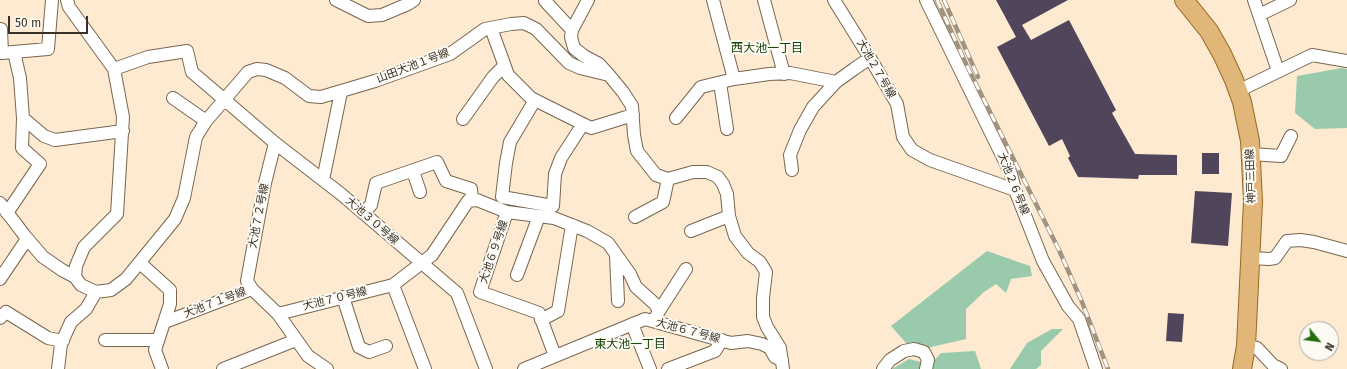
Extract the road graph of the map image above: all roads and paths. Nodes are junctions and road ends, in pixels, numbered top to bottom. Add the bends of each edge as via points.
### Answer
1 (52, 0) edge
2 (67, 0) edge
3 (336, 0) edge
4 (414, 0) edge
5 (545, 0) edge
6 (588, 0) edge
7 (713, 0) edge
8 (764, 0) edge
9 (834, 0) edge
10 (926, 0) edge
11 (1184, 0) edge
12 (1254, 0) edge
13 (1290, 0) edge
14 (393, 5) edge
15 (1259, 15) junction
16 (491, 28) junction
17 (1, 29) dead end
18 (572, 30) junction
19 (14, 52) junction
20 (870, 58) junction
21 (1347, 61) edge
22 (504, 66) junction
23 (114, 69) junction
24 (1278, 71) junction
25 (784, 74) junction
26 (610, 75) junction
27 (734, 79) junction
28 (836, 82) junction
29 (720, 83) junction
30 (1238, 91) junction
31 (341, 92) junction
32 (172, 98) dead end
33 (224, 100) junction
34 (535, 100) junction
35 (633, 115) junction
36 (23, 118) junction
37 (676, 118) dead end
38 (462, 119) dead end
39 (206, 121) junction
40 (583, 124) junction
41 (728, 129) dead end
42 (123, 131) junction
43 (1291, 136) dead end
44 (274, 143) junction
45 (1251, 154) junction
46 (792, 170) dead end
47 (413, 171) junction
48 (323, 180) junction
49 (668, 180) junction
50 (1015, 190) junction
51 (420, 192) dead end
52 (472, 200) junction
53 (4, 208) edge
54 (507, 212) junction
55 (363, 213) junction
56 (539, 216) junction
57 (729, 216) junction
58 (635, 217) dead end
59 (572, 225) junction
60 (690, 231) dead end
61 (27, 238) junction
62 (1347, 251) edge
63 (616, 254) junction
64 (1250, 258) junction
65 (140, 263) junction
66 (421, 264) junction
67 (686, 269) dead end
68 (517, 275) dead end
69 (75, 277) junction
70 (0, 279) edge
71 (393, 285) junction
72 (252, 289) junction
73 (96, 292) junction
74 (480, 292) junction
75 (343, 297) junction
76 (458, 298) junction
77 (618, 301) dead end
78 (278, 314) junction
79 (656, 316) junction
80 (0, 318) edge
81 (541, 320) junction
82 (165, 322) junction
83 (632, 324) junction
84 (104, 340) dead end
85 (158, 340) junction
86 (296, 340) junction
87 (722, 340) junction
88 (63, 341) junction
89 (386, 346) dead end
90 (1246, 346) junction
91 (556, 356) junction
92 (782, 365) edge
93 (58, 369) edge
94 (162, 369) edge
95 (223, 369) edge
96 (327, 369) edge
97 (426, 369) edge
98 (486, 369) edge
99 (524, 369) edge
100 (650, 369) edge
101 (668, 369) edge
102 (883, 369) edge
103 (926, 369) edge
104 (1096, 369) edge
105 (1242, 369) edge
106 (1281, 369) edge

1 - 19 street via 48,49
2 - 23 street via 68,7
3 - 14 street via 368,16 382,15
4 - 14 street
5 - 18 street
6 - 18 street
7 - 27 street
8 - 25 street
9 - 20 street, 大池２７号線
10 - 50 street, 大池２６号線 via 1011,174
11 - 30 main road, 神戸三田線 via 1216,42
12 - 15 street
13 - 15 street
15 - 24 street
16 - 22 street
16 - 26 street, 山田大池１号線 via 524,23 536,29 569,63
16 - 31 street, 山田大池１号線 via 485,29 450,54
17 - 19 street via 2,53
18 - 26 street via 574,48 599,64
19 - 36 street via 20,78
20 - 28 street
20 - 50 street, 大池２７号線 via 896,104 903,137 912,150 930,160
21 - 24 street via 1312,55
22 - 34 street via 508,75
22 - 38 street
23 - 33 street, 大池３０号線 via 148,57 187,51 192,72
23 - 42 street via 124,117
24 - 30 street
25 - 27 street
25 - 28 street
26 - 35 street via 632,106
27 - 29 street
28 - 46 street via 813,107 800,130 790,155
29 - 37 street via 701,87
29 - 41 street
30 - 45 main road, 神戸三田線 via 1247,122
31 - 33 street, 山田大池１号線 via 321,97 309,96 285,78 257,69 248,72
31 - 48 street
32 - 39 street
33 - 39 street, 山田大池１号線
33 - 44 street, 大池３０号線
34 - 40 street
34 - 40 street via 510,142 502,197 553,206 555,174
35 - 40 street via 591,128
35 - 49 street via 637,151 656,175
36 - 42 street via 44,136 55,140
36 - 53 street via 22,148 40,164
39 - 65 street, 山田大池１号線 via 196,137 184,198 175,219
42 - 69 street via 117,214 84,247 76,266
43 - 45 street via 1281,156
44 - 48 street, 大池３０号線
44 - 72 street, 大池７２号線 via 248,274 247,281
45 - 64 main road, 神戸三田線 via 1253,201
47 - 51 street
47 - 52 street via 437,162 446,181 471,189
47 - 55 street via 376,183 370,205
48 - 55 street, 大池３０号線
49 - 57 street via 693,172 707,172 718,177 727,194
49 - 58 street via 663,202
50 - 104 street, 大池２６号線 via 1043,261 1068,306 1079,319
52 - 54 street, 大池６９号線
52 - 66 street via 468,201 432,255
53 - 61 street
54 - 56 street
54 - 74 street, 大池６９号線
55 - 66 street, 大池３０号線
56 - 59 street via 554,218
56 - 68 street
57 - 60 street
57 - 92 street via 735,236 766,272 763,317 780,348
59 - 63 street via 608,243
59 - 81 street via 558,312
61 - 69 street via 43,256
61 - 70 street
62 - 64 street via 1300,240 1287,240 1275,258
63 - 77 street
63 - 79 street via 636,287 655,304
64 - 90 main road, 神戸三田線
65 - 73 street, 山田大池１号線 via 126,279 111,290
65 - 82 street via 170,290 170,304
66 - 71 street, 大池７０号線
66 - 76 street, 大池３０号線 via 457,293
67 - 79 street
69 - 73 street via 81,285
71 - 75 street, 大池７０号線
71 - 97 street
72 - 78 street, 大池７１号線
72 - 82 street, 大池７１号線
73 - 88 street via 86,308 71,322
74 - 76 street, 大池６９号線
74 - 81 street, 大池６９号線 via 539,313
75 - 78 street, 大池７０号線
75 - 89 street via 359,347 369,352
76 - 98 street, 大池３０号線
78 - 86 street, 大池７１号線
79 - 83 street, 大池６７号線
79 - 87 street, 大池６７号線
80 - 88 street via 6,312 48,338
81 - 91 street, 大池６９号線
82 - 85 street
83 - 91 street, 大池６７号線
83 - 100 street
84 - 85 street
85 - 94 street via 155,350
86 - 95 street
86 - 96 street, 大池７１号線 via 308,356
87 - 92 street, 大池６７号線 via 731,343 748,341 762,344 770,348
87 - 101 street via 715,351
88 - 93 street
90 - 105 main road, 神戸三田線
90 - 106 street via 1257,348
91 - 99 street, 大池６７号線
102 - 103 street via 890,360 904,351 914,349 924,352 928,360

